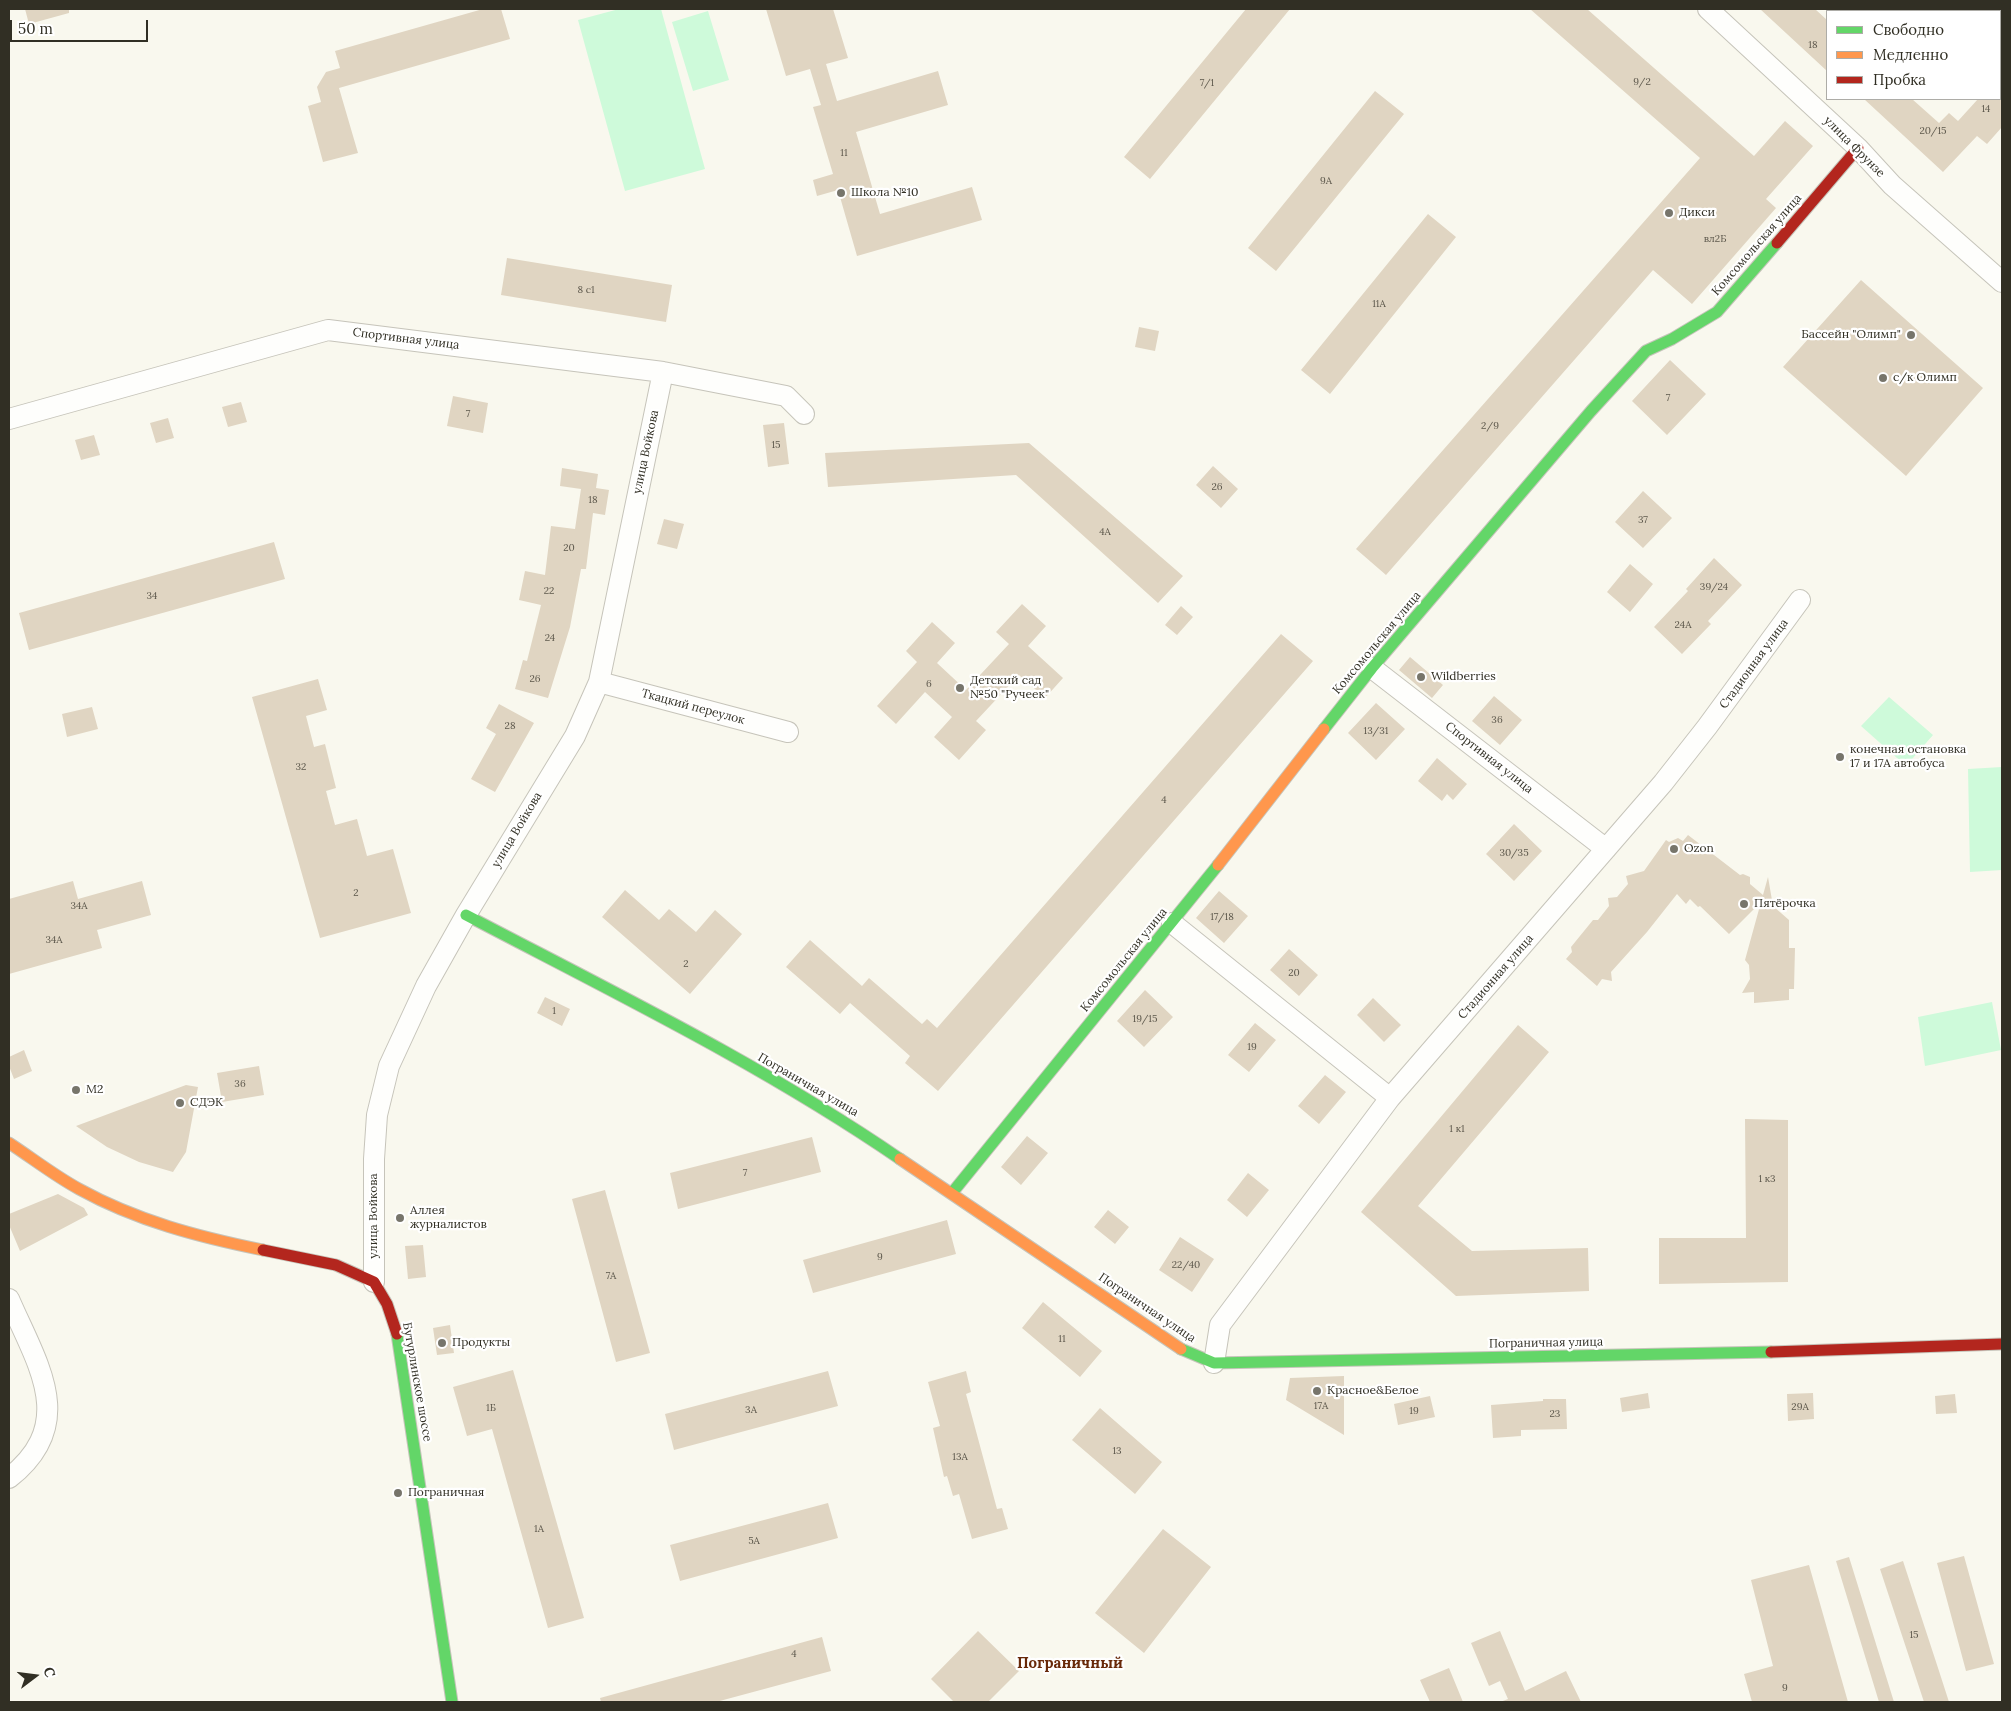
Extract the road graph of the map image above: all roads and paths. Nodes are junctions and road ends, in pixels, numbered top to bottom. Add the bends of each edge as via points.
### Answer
1 (1708, 9) edge
2 (1858, 148) junction
3 (2002, 282) edge
4 (663, 372) junction
5 (804, 414) dead end
6 (9, 419) edge
7 (1800, 600) dead end
8 (1372, 668) junction
9 (599, 682) junction
10 (788, 732) dead end
11 (1606, 849) junction
12 (466, 915) junction
13 (1172, 924) junction
14 (1390, 1098) junction
15 (9, 1143) edge
16 (952, 1193) junction
17 (374, 1282) junction
18 (9, 1299) edge
19 (2002, 1344) edge
20 (1214, 1363) junction
21 (9, 1478) edge
22 (452, 1702) edge

1 - 2 street, улица Фрунзе
2 - 3 street, улица Фрунзе via 1892,185
2 - 8 street, Комсомольская улица via 1717,312 1646,351
4 - 5 street, Спортивная улица via 786,396
4 - 6 street, Спортивная улица via 328,330
4 - 9 street, улица Войкова
7 - 11 street, Стадионная улица via 1708,727
8 - 11 street, Спортивная улица
8 - 13 street, Комсомольская улица
9 - 10 street, Ткацкий переулок
9 - 12 street, улица Войкова via 575,736
11 - 14 street, Стадионная улица
12 - 16 street, Пограничная улица via 845,1121
12 - 17 street, улица Войкова via 426,986 389,1066 377,1115
13 - 14 street
13 - 16 street, Комсомольская улица
14 - 20 street, Стадионная улица via 1220,1326
15 - 17 street via 79,1189 143,1218 203,1238 336,1265
16 - 20 street, Пограничная улица via 1185,1352
17 - 22 street, Бутурлинское шоссе via 387,1304 397,1334
18 - 21 street via 42,1376 49,1408 46,1431 36,1452
19 - 20 street, Пограничная улица

